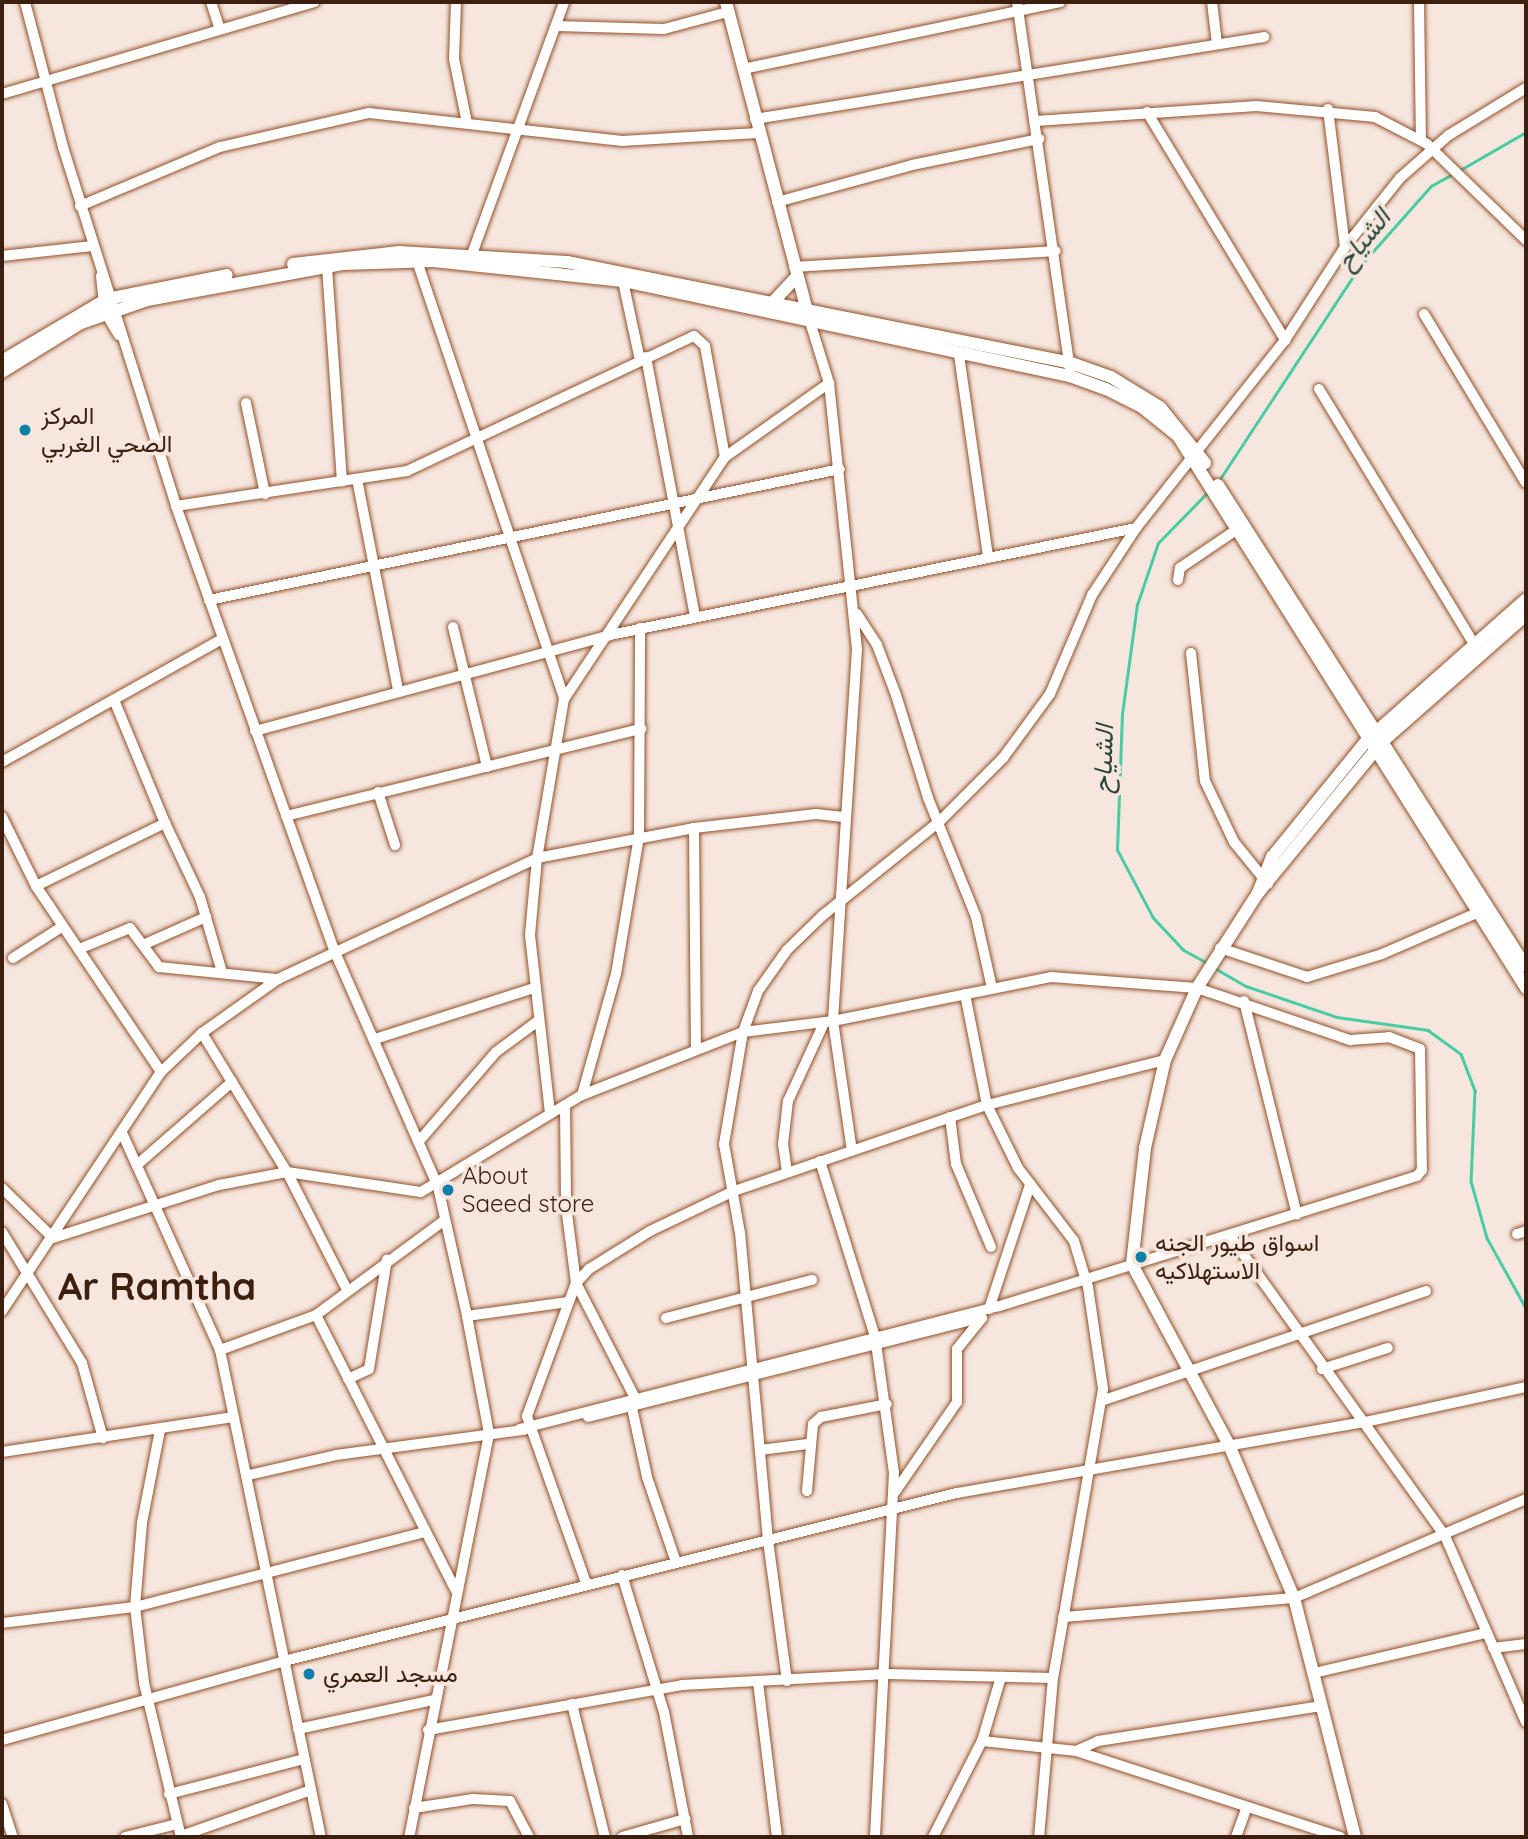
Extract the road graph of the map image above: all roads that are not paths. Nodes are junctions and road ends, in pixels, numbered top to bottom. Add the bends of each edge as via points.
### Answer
1 (25, 2) edge
2 (211, 2) edge
3 (315, 2) edge
4 (456, 2) edge
5 (564, 2) edge
6 (1060, 2) edge
7 (1212, 2) edge
8 (1419, 2) edge
9 (1017, 6) edge
10 (727, 7) edge
11 (556, 26) junction
12 (220, 30) junction
13 (1264, 37) dead end
14 (1217, 44) junction
15 (743, 69) junction
16 (1029, 73) junction
17 (44, 81) junction
18 (1526, 89) edge
19 (2, 94) edge
20 (1328, 109) junction
21 (1147, 112) junction
22 (755, 119) junction
23 (1036, 121) junction
24 (467, 123) junction
25 (519, 131) junction
26 (758, 133) junction
27 (1039, 139) junction
28 (1421, 139) junction
29 (1432, 149) junction
30 (777, 202) junction
31 (80, 206) junction
32 (1526, 240) edge
33 (92, 246) junction
34 (1345, 247) junction
35 (1056, 251) junction
36 (472, 254) junction
37 (2, 256) edge
38 (417, 261) junction
39 (313, 264) junction
40 (327, 267) junction
41 (795, 272) junction
42 (623, 281) junction
43 (774, 302) junction
44 (109, 305) junction
45 (806, 310) junction
46 (1424, 314) dead end
47 (811, 325) junction
48 (1285, 340) junction
49 (960, 355) junction
50 (643, 358) junction
51 (2, 361) edge
52 (1070, 369) junction
53 (2, 372) edge
54 (830, 383) junction
55 (1319, 389) dead end
56 (246, 403) dead end
57 (478, 439) junction
58 (1195, 453) junction
59 (725, 457) junction
60 (840, 469) junction
61 (357, 479) junction
62 (342, 481) junction
63 (1526, 483) edge
64 (265, 494) junction
65 (1219, 494) junction
66 (691, 500) junction
67 (675, 503) junction
68 (176, 506) junction
69 (679, 521) junction
70 (1136, 528) junction
71 (1236, 530) junction
72 (511, 537) junction
73 (988, 557) junction
74 (373, 565) junction
75 (1178, 580) dead end
76 (850, 586) junction
77 (1526, 599) edge
78 (209, 600) junction
79 (855, 611) junction
80 (1526, 615) edge
81 (695, 616) junction
82 (453, 627) dead end
83 (640, 628) junction
84 (610, 635) junction
85 (222, 639) junction
86 (1474, 644) junction
87 (551, 650) junction
88 (1191, 653) dead end
89 (464, 673) junction
90 (398, 689) junction
91 (564, 699) junction
92 (114, 700) junction
93 (641, 729) junction
94 (255, 731) junction
95 (1375, 740) junction
96 (557, 749) junction
97 (2, 762) edge
98 (487, 767) junction
99 (378, 792) junction
100 (286, 816) junction
101 (2, 817) edge
102 (844, 817) junction
103 (939, 822) junction
104 (165, 823) junction
105 (694, 828) junction
106 (639, 836) junction
107 (394, 845) dead end
108 (537, 858) junction
109 (1264, 880) junction
110 (36, 886) junction
111 (840, 901) junction
112 (1479, 912) junction
113 (206, 918) junction
114 (64, 926) junction
115 (145, 944) junction
116 (79, 949) junction
117 (1219, 950) junction
118 (335, 952) junction
119 (13, 957) dead end
120 (1526, 967) edge
121 (222, 972) junction
122 (278, 979) junction
123 (1200, 983) junction
124 (534, 988) junction
125 (992, 988) junction
126 (1526, 988) edge
127 (965, 994) junction
128 (1244, 1001) junction
129 (538, 1021) junction
130 (829, 1022) junction
131 (743, 1032) junction
132 (202, 1033) junction
133 (375, 1039) junction
134 (696, 1049) junction
135 (1165, 1060) junction
136 (162, 1072) junction
137 (232, 1082) junction
138 (582, 1095) junction
139 (565, 1105) junction
140 (986, 1105) junction
141 (550, 1114) junction
142 (950, 1117) junction
143 (123, 1135) junction
144 (420, 1140) junction
145 (852, 1151) junction
146 (820, 1161) junction
147 (138, 1164) junction
148 (287, 1172) junction
149 (787, 1172) junction
150 (1030, 1185) junction
151 (438, 1187) junction
152 (2, 1188) edge
153 (734, 1191) junction
154 (158, 1208) junction
155 (1297, 1215) junction
156 (445, 1220) junction
157 (2, 1232) edge
158 (1231, 1237) junction
159 (53, 1238) junction
160 (991, 1247) dead end
161 (387, 1259) junction
162 (1137, 1266) junction
163 (26, 1276) junction
164 (812, 1280) dead end
165 (576, 1283) junction
166 (1087, 1283) junction
167 (347, 1290) junction
168 (1426, 1291) dead end
169 (746, 1297) junction
170 (568, 1302) junction
171 (2, 1311) edge
172 (985, 1313) junction
173 (316, 1315) junction
174 (467, 1315) junction
175 (666, 1318) dead end
176 (1296, 1333) junction
177 (876, 1341) junction
178 (1388, 1348) dead end
179 (220, 1350) junction
180 (1322, 1369) junction
181 (1191, 1370) junction
182 (753, 1371) junction
183 (348, 1380) junction
184 (1526, 1387) edge
185 (1104, 1400) junction
186 (633, 1403) junction
187 (887, 1404) junction
188 (233, 1417) junction
189 (1364, 1423) junction
190 (525, 1428) junction
191 (160, 1430) junction
192 (489, 1434) junction
193 (103, 1438) junction
194 (808, 1444) junction
195 (1229, 1445) junction
196 (383, 1450) junction
197 (760, 1450) junction
198 (2, 1452) edge
199 (1092, 1469) junction
200 (249, 1475) junction
201 (807, 1492) dead end
202 (895, 1492) junction
203 (1526, 1499) edge
204 (896, 1507) junction
205 (424, 1532) junction
206 (1445, 1536) junction
207 (768, 1540) junction
208 (676, 1562) junction
209 (265, 1569) junction
210 (622, 1575) junction
211 (586, 1583) junction
212 (456, 1591) junction
213 (1294, 1598) junction
214 (135, 1607) junction
215 (1063, 1617) junction
216 (448, 1619) junction
217 (2, 1623) edge
218 (1486, 1633) junction
219 (1526, 1644) edge
220 (1493, 1648) junction
221 (284, 1661) junction
222 (1314, 1673) junction
223 (887, 1674) junction
224 (1001, 1677) junction
225 (1053, 1678) junction
226 (787, 1681) junction
227 (758, 1682) junction
228 (657, 1688) junction
229 (148, 1698) junction
230 (433, 1700) junction
231 (572, 1704) junction
232 (1321, 1706) junction
233 (1526, 1722) edge
234 (298, 1729) junction
235 (428, 1731) junction
236 (2, 1740) edge
237 (982, 1741) junction
238 (1048, 1746) junction
239 (1076, 1751) junction
240 (304, 1759) junction
241 (310, 1790) junction
242 (169, 1794) junction
243 (2, 1804) edge
244 (414, 1808) junction
245 (1246, 1809) junction
246 (685, 1819) junction
247 (177, 1824) junction
248 (181, 1836) edge
249 (13, 1837) edge
250 (125, 1837) edge
251 (321, 1837) edge
252 (409, 1837) edge
253 (529, 1837) edge
254 (606, 1837) edge
255 (622, 1837) edge
256 (688, 1837) edge
257 (777, 1837) edge
258 (875, 1837) edge
259 (933, 1837) edge
260 (1039, 1837) edge
261 (1236, 1837) edge
262 (1340, 1837) edge
263 (1355, 1837) edge

1 - 17 street
2 - 12 street
3 - 12 street
4 - 24 street via 454,59
5 - 11 street
6 - 9 street
7 - 14 street
8 - 28 street
9 - 15 street
9 - 16 street
10 - 11 street via 664,29
10 - 15 main road
11 - 25 street
12 - 17 street
13 - 14 street
14 - 16 street
15 - 22 main road
16 - 22 street
16 - 23 street
17 - 19 street
17 - 31 street
18 - 29 street
20 - 21 street via 1256,106
20 - 28 street via 1375,117
20 - 34 street
21 - 23 street
21 - 48 street
22 - 26 main road
23 - 27 street
24 - 25 street
24 - 31 street via 399,113 342,117 220,147
25 - 26 street via 622,141
25 - 36 street
26 - 30 main road
27 - 30 street via 912,165
27 - 35 street
28 - 29 street
29 - 32 street
29 - 34 street via 1400,178
30 - 41 main road
31 - 33 street
33 - 37 street
33 - 44 street
34 - 48 street
35 - 41 street
35 - 52 street
36 - 39 main road via 369,253
36 - 43 main road via 566,262
38 - 40 main road
38 - 42 main road
38 - 57 street via 431,316
39 - 40 main road
39 - 44 main road
40 - 62 street
41 - 43 main road
41 - 45 main road
42 - 47 main road
42 - 50 street
43 - 45 main road
44 - 51 main road
44 - 53 main road
44 - 68 street
45 - 47 main road
45 - 52 main road
46 - 63 street
47 - 49 main road
47 - 54 street
48 - 58 street
49 - 52 main road
49 - 73 street
50 - 57 street
50 - 59 street via 694,336 702,341
50 - 67 street
52 - 58 main road via 1142,407
54 - 59 street
54 - 60 street
55 - 86 street
56 - 64 street
57 - 61 street via 407,471
57 - 72 street
58 - 65 main road
58 - 70 street
59 - 66 street
60 - 66 street
60 - 76 street
61 - 62 street
61 - 74 street
62 - 64 street
64 - 68 street
65 - 71 main road
65 - 95 main road
66 - 67 street
66 - 69 street
67 - 69 street
67 - 72 street
68 - 78 street
69 - 81 street
69 - 84 street
70 - 73 street
70 - 103 street via 1092,595 1041,708 1003,758
71 - 75 street via 1180,568
71 - 95 main road
72 - 74 street
72 - 87 street
73 - 76 street
74 - 78 street
74 - 90 street
76 - 79 street
76 - 81 street
77 - 86 main road
78 - 85 street
79 - 102 street via 857,672
79 - 103 street via 882,657
80 - 95 main road
81 - 83 street
82 - 89 street
83 - 84 street
83 - 93 street
84 - 87 street
84 - 91 street
85 - 92 street
85 - 94 street
86 - 95 main road
87 - 89 street
87 - 91 street
88 - 109 street via 1205,781 1234,842
89 - 90 street
89 - 98 street
90 - 94 street
91 - 96 street
92 - 97 street
92 - 104 street
93 - 96 street
93 - 106 street
94 - 100 street
95 - 109 main road
95 - 112 main road
95 - 120 main road
96 - 98 street
96 - 108 street
98 - 99 street
99 - 100 street
99 - 107 street
100 - 118 street
101 - 110 street
102 - 105 street via 816,814
102 - 111 street
103 - 111 street
103 - 125 street via 976,917
104 - 110 street
104 - 113 street
105 - 106 street
105 - 134 street
106 - 108 street
106 - 138 street via 616,974
108 - 118 street
108 - 124 street via 530,935
109 - 117 main road
110 - 114 street
111 - 130 street
111 - 131 street via 770,972
112 - 117 street via 1382,954 1307,977
112 - 126 main road
113 - 115 street
113 - 121 street
114 - 116 street
114 - 119 street
115 - 116 street via 130,928
115 - 121 street via 159,967
116 - 136 street
117 - 123 main road
118 - 122 street
118 - 133 street
121 - 122 street
122 - 132 street
123 - 125 street via 1077,976
123 - 128 street
123 - 135 main road
124 - 129 street
124 - 133 street
125 - 127 street
127 - 130 street
127 - 140 street
128 - 155 street
128 - 155 street via 1350,1040 1403,1040 1422,1056 1420,1174
129 - 141 street
129 - 144 street via 496,1052
130 - 131 street
130 - 145 street
130 - 149 street via 788,1101 783,1144
131 - 134 street
131 - 153 street via 724,1130
132 - 136 street
132 - 137 street
133 - 144 street
134 - 138 street
135 - 140 street
135 - 162 main road via 1145,1148
136 - 143 street
137 - 147 street
137 - 148 street
138 - 139 street
139 - 141 street
139 - 165 street via 567,1219
140 - 142 street
140 - 150 street
141 - 151 street
142 - 145 street
142 - 160 street via 956,1164
143 - 147 street
143 - 159 street
144 - 151 street
145 - 146 street
146 - 149 street
146 - 177 street
147 - 154 street
148 - 151 street via 410,1193
148 - 154 street via 219,1185
148 - 167 street
149 - 153 street
150 - 166 street via 1068,1229
150 - 172 street
151 - 156 street
152 - 159 street
153 - 165 street via 639,1237
153 - 169 street
154 - 159 street
154 - 179 street
155 - 158 street
156 - 161 street
156 - 174 street
157 - 163 street
158 - 162 street
158 - 176 street
159 - 163 street
161 - 167 street
161 - 183 street via 369,1368
162 - 166 street
162 - 181 main road
163 - 171 street
163 - 193 street via 82,1363
164 - 169 street
165 - 170 street
165 - 186 street
166 - 172 street
166 - 185 street
167 - 173 street
168 - 176 street
169 - 175 street
169 - 182 street
170 - 174 street
170 - 190 street via 530,1399
172 - 177 street
172 - 202 street via 957,1349 957,1402
173 - 179 street
173 - 183 street
174 - 192 street
176 - 180 street
176 - 181 street
177 - 182 street
177 - 187 street
178 - 180 street
179 - 188 street
180 - 189 street
181 - 185 street
181 - 195 main road
182 - 186 street
182 - 197 street
183 - 196 street
184 - 189 street
185 - 199 street
186 - 190 street
186 - 208 street via 647,1477
187 - 194 street via 821,1417 810,1429
187 - 202 street
188 - 191 street
188 - 200 street
189 - 195 street
189 - 206 street
190 - 192 street
190 - 211 street
191 - 193 street
191 - 214 street via 142,1523
192 - 196 street
192 - 212 street
193 - 198 street
194 - 197 street
194 - 201 street
195 - 199 street
195 - 213 main road
196 - 200 street via 313,1459
196 - 205 street
197 - 207 street
199 - 204 street
199 - 215 street
200 - 209 street
202 - 204 street
203 - 206 street
204 - 207 street
204 - 223 street
205 - 209 street
205 - 212 street
206 - 213 street
206 - 218 street
207 - 208 street
207 - 226 street
208 - 210 street
209 - 214 street
209 - 221 street
210 - 211 street
210 - 228 street
211 - 216 street
212 - 216 street
213 - 215 street
213 - 222 main road
214 - 217 street
214 - 229 street
215 - 225 street
216 - 221 street
216 - 230 street
218 - 220 street
218 - 222 street
219 - 220 street
220 - 233 street
221 - 229 street
221 - 234 street
222 - 232 main road
223 - 224 street
223 - 226 street
223 - 258 street
224 - 225 street
224 - 237 street
225 - 238 street
226 - 227 street
227 - 228 street
227 - 257 street
228 - 231 street
228 - 246 street
229 - 236 street
229 - 242 street
230 - 234 street
230 - 235 street
231 - 235 street
231 - 254 street
232 - 239 street via 1098,1741
232 - 263 main road
234 - 240 street
235 - 244 street
237 - 238 street
237 - 259 street
238 - 239 street
238 - 260 street
239 - 245 street
240 - 241 street
240 - 242 street
241 - 248 street
241 - 251 street
242 - 247 street
243 - 249 street
244 - 252 street
244 - 253 street via 473,1799 509,1801
245 - 261 street
245 - 262 street
246 - 255 street
246 - 256 street
247 - 248 street
247 - 250 street

